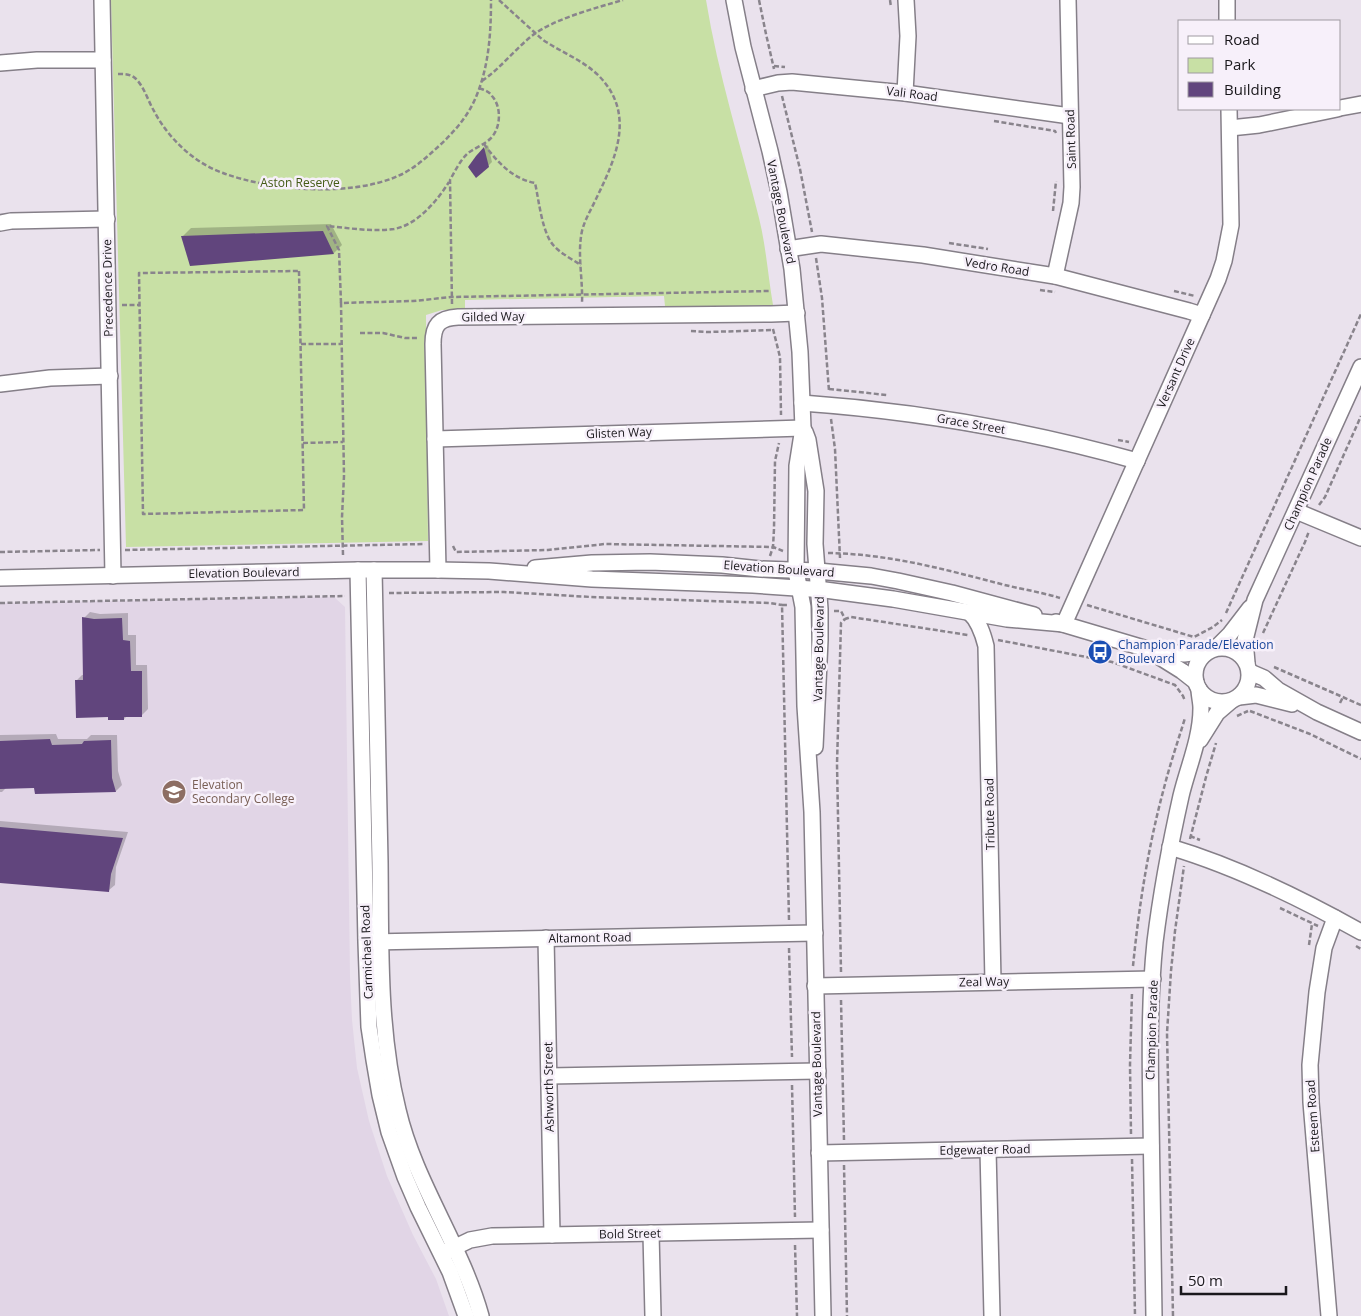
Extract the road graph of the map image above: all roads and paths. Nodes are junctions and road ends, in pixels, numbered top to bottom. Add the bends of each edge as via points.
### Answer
1 (102, 0) edge
2 (491, 0) edge
3 (500, 0) edge
4 (623, 0) edge
5 (734, 0) edge
6 (759, 0) edge
7 (890, 0) edge
8 (906, 0) edge
9 (1068, 0) edge
10 (1227, 0) edge
11 (892, 14) dead end
12 (1228, 20) edge
13 (536, 33) junction
14 (0, 63) edge
15 (103, 67) junction
16 (481, 82) junction
17 (778, 83) junction
18 (479, 88) junction
19 (753, 89) junction
20 (905, 93) junction
21 (1361, 104) edge
22 (1341, 107) edge
23 (1229, 110) edge
24 (1328, 110) edge
25 (1070, 116) junction
26 (990, 121) dead end
27 (1230, 128) junction
28 (1056, 140) dead end
29 (484, 144) junction
30 (1056, 176) dead end
31 (450, 180) junction
32 (107, 219) junction
33 (1052, 219) dead end
34 (0, 223) edge
35 (814, 244) junction
36 (788, 249) junction
37 (581, 265) junction
38 (1055, 276) junction
39 (1032, 288) dead end
40 (769, 291) dead end
41 (1060, 293) dead end
42 (582, 296) junction
43 (452, 298) junction
44 (341, 303) junction
45 (797, 313) junction
46 (771, 314) junction
47 (1202, 315) junction
48 (582, 316) junction
49 (453, 318) junction
50 (360, 333) dead end
51 (433, 338) junction
52 (301, 344) junction
53 (342, 344) junction
54 (1361, 367) edge
55 (110, 376) junction
56 (0, 384) edge
57 (802, 403) junction
58 (830, 405) junction
59 (1361, 416) edge
60 (803, 428) junction
61 (781, 429) junction
62 (435, 439) junction
63 (343, 442) junction
64 (304, 443) junction
65 (1137, 461) junction
66 (830, 504) dead end
67 (837, 504) junction
68 (1296, 511) junction
69 (1313, 518) junction
70 (1361, 538) edge
71 (113, 550) junction
72 (128, 550) dead end
73 (0, 552) edge
74 (770, 569) junction
75 (351, 570) junction
76 (374, 570) junction
77 (438, 570) junction
78 (796, 570) junction
79 (488, 571) junction
80 (818, 571) junction
81 (841, 574) junction
82 (113, 576) junction
83 (0, 578) edge
84 (799, 588) junction
85 (819, 590) junction
86 (352, 596) junction
87 (374, 596) junction
88 (1255, 600) junction
89 (0, 603) edge
90 (782, 605) junction
91 (803, 607) junction
92 (820, 609) junction
93 (969, 612) junction
94 (845, 619) junction
95 (1007, 619) junction
96 (1064, 624) junction
97 (1261, 636) dead end
98 (987, 641) junction
99 (1147, 649) junction
100 (1212, 650) junction
101 (1101, 653) dead end
102 (1100, 660) junction
103 (1253, 671) junction
104 (1197, 686) junction
105 (1343, 697) junction
106 (1235, 699) junction
107 (1340, 703) dead end
108 (1189, 705) dead end
109 (1361, 705) edge
110 (1317, 712) junction
111 (1186, 715) dead end
112 (1231, 719) dead end
113 (1361, 732) edge
114 (1217, 741) dead end
115 (1195, 747) junction
116 (1361, 760) edge
117 (812, 812) junction
118 (1170, 847) junction
119 (1188, 852) junction
120 (1273, 904) dead end
121 (1335, 918) junction
122 (1330, 932) junction
123 (1361, 932) edge
124 (815, 933) junction
125 (789, 934) junction
126 (546, 938) junction
127 (373, 942) junction
128 (1350, 943) dead end
129 (1361, 949) edge
130 (1153, 979) junction
131 (1132, 980) junction
132 (993, 982) junction
133 (841, 985) junction
134 (815, 986) junction
135 (818, 1071) junction
136 (792, 1072) junction
137 (549, 1076) junction
138 (1131, 1146) junction
139 (1151, 1146) junction
140 (988, 1150) junction
141 (819, 1153) junction
142 (844, 1153) junction
143 (795, 1230) junction
144 (822, 1230) junction
145 (651, 1233) junction
146 (552, 1235) junction
147 (448, 1250) junction
148 (466, 1316) edge
149 (481, 1316) edge
150 (653, 1316) edge
151 (797, 1316) edge
152 (823, 1316) edge
153 (847, 1316) edge
154 (992, 1316) edge
155 (1135, 1316) edge
156 (1154, 1316) edge
157 (1172, 1316) edge
158 (1329, 1316) edge

1 - 15 street, Precedence Drive
2 - 16 path via 490,39
3 - 13 path
4 - 13 path via 579,13
5 - 19 street, Vantage Boulevard
6 - 17 path
7 - 11 path
8 - 20 street
9 - 25 street, Saint Road
10 - 12 street
13 - 16 path
13 - 37 path via 583,62 599,76 616,101 619,114 620,135 616,151 582,232
14 - 15 street via 37,60
15 - 18 path via 134,77 168,131 190,155 208,166 261,183 323,190 382,182 414,167 461,123
15 - 32 street, Precedence Drive
16 - 18 path
17 - 19 street, Vali Road
17 - 20 street, Vali Road
17 - 35 path via 800,169
18 - 29 path via 494,97 499,115 496,132
19 - 36 street, Vantage Boulevard via 779,192
20 - 25 street, Vali Road
21 - 22 street
23 - 27 street, Versant Drive
24 - 27 street
25 - 38 street, Saint Road via 1071,203
26 - 28 path via 1055,130
27 - 47 street, Versant Drive via 1229,241 1218,279
29 - 31 path via 467,154
29 - 37 path via 509,171 535,183 549,239 554,247
30 - 33 path
31 - 43 path
31 - 44 path via 434,203 404,226 383,230 327,226 339,250
32 - 34 street
32 - 55 street, Precedence Drive
35 - 36 street, Vedro Road
35 - 38 street, Vedro Road via 924,255
35 - 58 path via 822,298
36 - 45 street, Vantage Boulevard
37 - 42 path
38 - 47 street, Vedro Road
39 - 41 path
40 - 42 path
42 - 43 path
42 - 48 path
43 - 44 path
43 - 49 path
44 - 53 path
45 - 46 street, Gilded Way
45 - 57 street, Vantage Boulevard
46 - 48 street, Gilded Way
46 - 61 path via 780,358
47 - 65 street, Versant Drive
48 - 49 street, Gilded Way
49 - 51 street, Gilded Way via 437,324
50 - 51 path
51 - 62 street
52 - 53 path
52 - 64 path
52 - 64 path via 299,270 139,273 143,514 304,510
53 - 63 path
54 - 68 street, Champion Parade
55 - 56 street
55 - 71 street, Precedence Drive
57 - 58 street, Grace Street
57 - 60 street, Vantage Boulevard
58 - 65 street, Grace Street via 990,426
58 - 67 path
59 - 69 path
60 - 61 street, Glisten Way
60 - 78 street, Vantage Boulevard via 797,466
60 - 80 street, Vantage Boulevard via 816,491
61 - 62 street, Glisten Way
61 - 74 path via 775,460
62 - 77 street
63 - 64 path
63 - 75 path via 342,517
65 - 96 street, Versant Drive
66 - 67 path
67 - 81 path
68 - 69 street
68 - 88 street, Champion Parade
69 - 70 street
69 - 97 path
71 - 72 path
71 - 73 path
71 - 82 street, Precedence Drive
74 - 78 street, Elevation Boulevard
74 - 79 street, Elevation Boulevard via 640,562
75 - 76 street, Elevation Boulevard
75 - 82 street, Elevation Boulevard
75 - 86 street, Carmichael Road
75 - 86 path
76 - 77 street, Elevation Boulevard
76 - 87 street, Carmichael Road
77 - 79 street, Elevation Boulevard
78 - 80 street, Elevation Boulevard
78 - 84 street, Vantage Boulevard
79 - 84 street, Elevation Boulevard
80 - 81 street, Elevation Boulevard
80 - 85 street, Vantage Boulevard
81 - 96 street, Elevation Boulevard via 880,578 952,593
82 - 83 street, Elevation Boulevard
84 - 85 street, Elevation Boulevard
84 - 91 street, Vantage Boulevard
85 - 92 street, Vantage Boulevard
85 - 93 street, Elevation Boulevard
86 - 89 path
86 - 127 street, Carmichael Road
87 - 90 path via 389,593 504,592
87 - 127 street, Carmichael Road
88 - 100 street, Champion Parade via 1230,634
88 - 103 street, Champion Parade via 1245,640
90 - 91 path
90 - 125 path
91 - 117 street, Vantage Boulevard via 804,706
92 - 94 path via 841,611
92 - 117 street, Vantage Boulevard
93 - 95 street, Elevation Boulevard
93 - 98 street
94 - 98 path via 851,617
94 - 133 path via 841,623 837,764
95 - 96 street, Elevation Boulevard
95 - 98 street via 997,623
96 - 99 street, Elevation Boulevard
98 - 102 path
98 - 132 street, Tribute Road
99 - 100 street, Elevation Boulevard via 1184,654
99 - 104 street, Elevation Boulevard via 1182,671
100 - 103 street via 1226,647 1234,650 1242,655
100 - 104 street via 1201,657 1197,665
101 - 102 path
102 - 108 path via 1175,685
103 - 105 path via 1269,663
103 - 106 street via 1246,690
103 - 110 street via 1278,690
104 - 106 street via 1213,701
104 - 115 street, Champion Parade via 1201,708
105 - 107 path
105 - 109 path
106 - 110 street via 1256,695
106 - 115 street, Champion Parade via 1217,714
110 - 113 street
111 - 131 path via 1150,850
112 - 116 path via 1250,711 1310,734
114 - 119 path
115 - 118 street, Champion Parade
117 - 124 street, Vantage Boulevard
118 - 119 street
118 - 130 street, Champion Parade via 1160,902
119 - 121 street
119 - 157 path via 1170,971
120 - 122 path
121 - 122 street, Esteem Road
121 - 123 street
122 - 158 street, Esteem Road via 1317,992 1310,1065
124 - 125 street, Altamont Road
124 - 134 street, Vantage Boulevard
125 - 126 street, Altamont Road
125 - 136 path
126 - 127 street, Altamont Road
126 - 137 street, Ashworth Street
127 - 147 street, Carmichael Road via 370,1028 389,1132 418,1207
128 - 129 path
130 - 131 street, Zeal Way
130 - 139 street, Champion Parade
131 - 132 street, Zeal Way
131 - 138 path
132 - 133 street, Zeal Way
133 - 134 street, Zeal Way
133 - 142 path
134 - 135 street, Vantage Boulevard
135 - 136 street
135 - 141 street, Vantage Boulevard
136 - 137 street
136 - 143 path
137 - 146 street, Ashworth Street
138 - 139 street, Edgewater Road
138 - 140 street, Edgewater Road
138 - 155 path
139 - 156 street, Champion Parade
140 - 142 street, Edgewater Road
140 - 154 street
141 - 142 street, Edgewater Road
141 - 144 street, Vantage Boulevard
142 - 153 path
143 - 144 street, Bold Street
143 - 145 street, Bold Street
143 - 151 path
144 - 152 street, Vantage Boulevard
145 - 146 street, Bold Street
145 - 150 street
146 - 147 street, Bold Street via 486,1237
147 - 148 street, Carmichael Road
147 - 149 street, Carmichael Road via 468,1276

